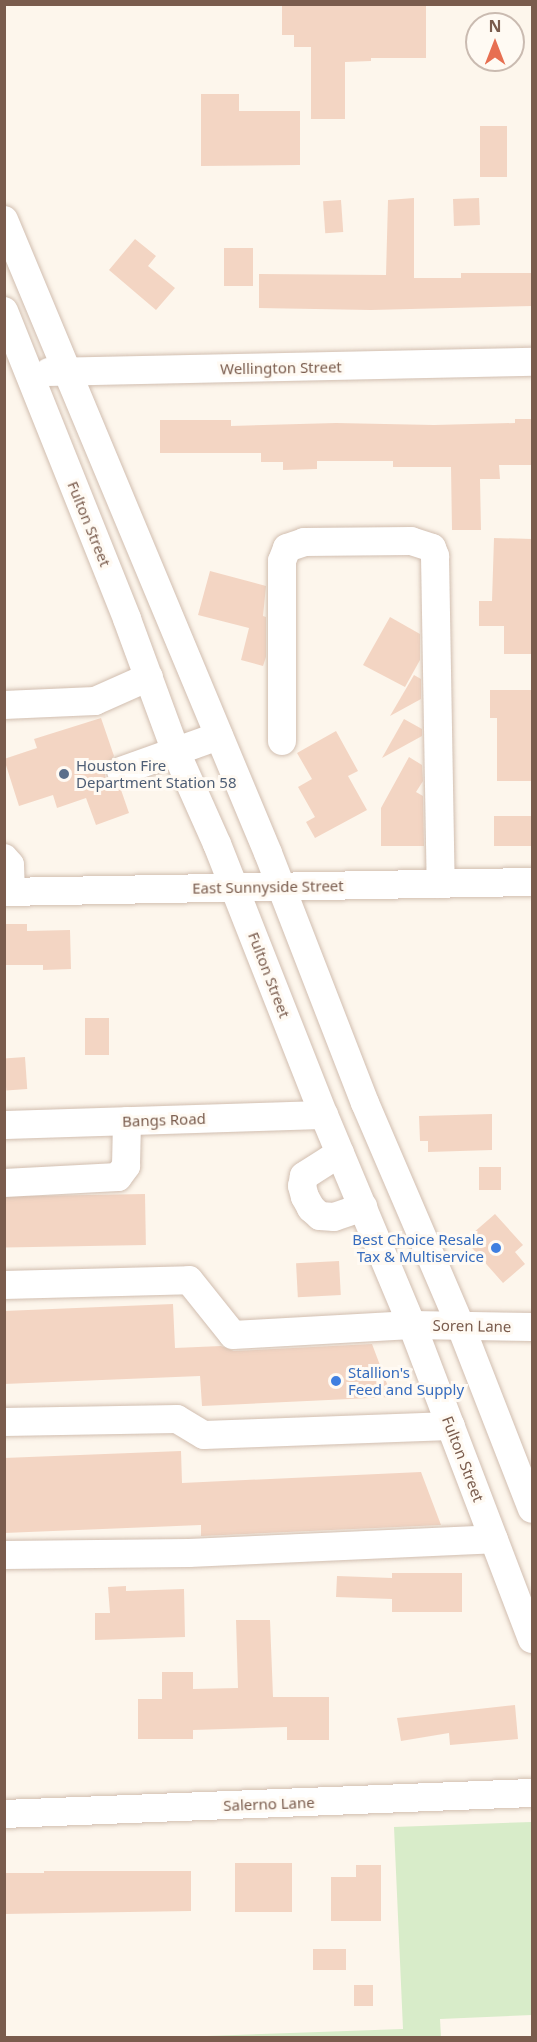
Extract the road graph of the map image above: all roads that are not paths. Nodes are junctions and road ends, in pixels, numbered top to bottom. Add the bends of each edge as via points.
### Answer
1 (4, 220) edge
2 (7, 321) edge
3 (532, 362) edge
4 (29, 372) junction
5 (66, 372) junction
6 (149, 677) junction
7 (4, 705) edge
8 (219, 736) junction
9 (282, 741) dead end
10 (176, 752) junction
11 (121, 771) dead end
12 (4, 858) edge
13 (532, 882) edge
14 (441, 884) junction
15 (235, 887) junction
16 (281, 887) junction
17 (8, 892) edge
18 (324, 1115) junction
19 (127, 1121) junction
20 (4, 1125) edge
21 (340, 1153) junction
22 (4, 1183) edge
23 (363, 1207) junction
24 (4, 1284) edge
25 (412, 1325) junction
26 (461, 1327) junction
27 (532, 1327) edge
28 (4, 1422) edge
29 (451, 1426) junction
30 (532, 1509) edge
31 (494, 1539) junction
32 (4, 1556) edge
33 (532, 1639) edge
34 (532, 1793) edge
35 (4, 1814) edge

1 - 5 street
2 - 4 street, Fulton Street
3 - 5 street, Wellington Street
4 - 5 street, Wellington Street
4 - 6 street, Fulton Street
5 - 8 street
6 - 7 street via 95,700
6 - 10 street, Fulton Street
8 - 10 street
8 - 16 street
9 - 14 street via 282,561 287,548 304,542 411,541 432,548
10 - 11 street
10 - 15 street, Fulton Street
12 - 17 street via 10,865
13 - 14 street, East Sunnyside Street
14 - 16 street, East Sunnyside Street
15 - 16 street, East Sunnyside Street
15 - 17 street, East Sunnyside Street
15 - 18 street, Fulton Street
16 - 26 street via 368,1109
18 - 19 street, Bangs Road
18 - 21 street, Fulton Street
19 - 20 street, Bangs Road
19 - 22 street via 126,1166 118,1177
21 - 23 street, Fulton Street
21 - 23 street via 304,1176 305,1197 320,1216 334,1217
23 - 25 street, Fulton Street
24 - 25 street, Soren Lane via 189,1280 232,1335
25 - 26 street, Soren Lane
25 - 29 street, Fulton Street
26 - 27 street, Soren Lane
26 - 30 street
28 - 29 street via 177,1419 204,1435
29 - 31 street, Fulton Street
31 - 32 street via 189,1553
31 - 33 street, Fulton Street
34 - 35 street, Salerno Lane

